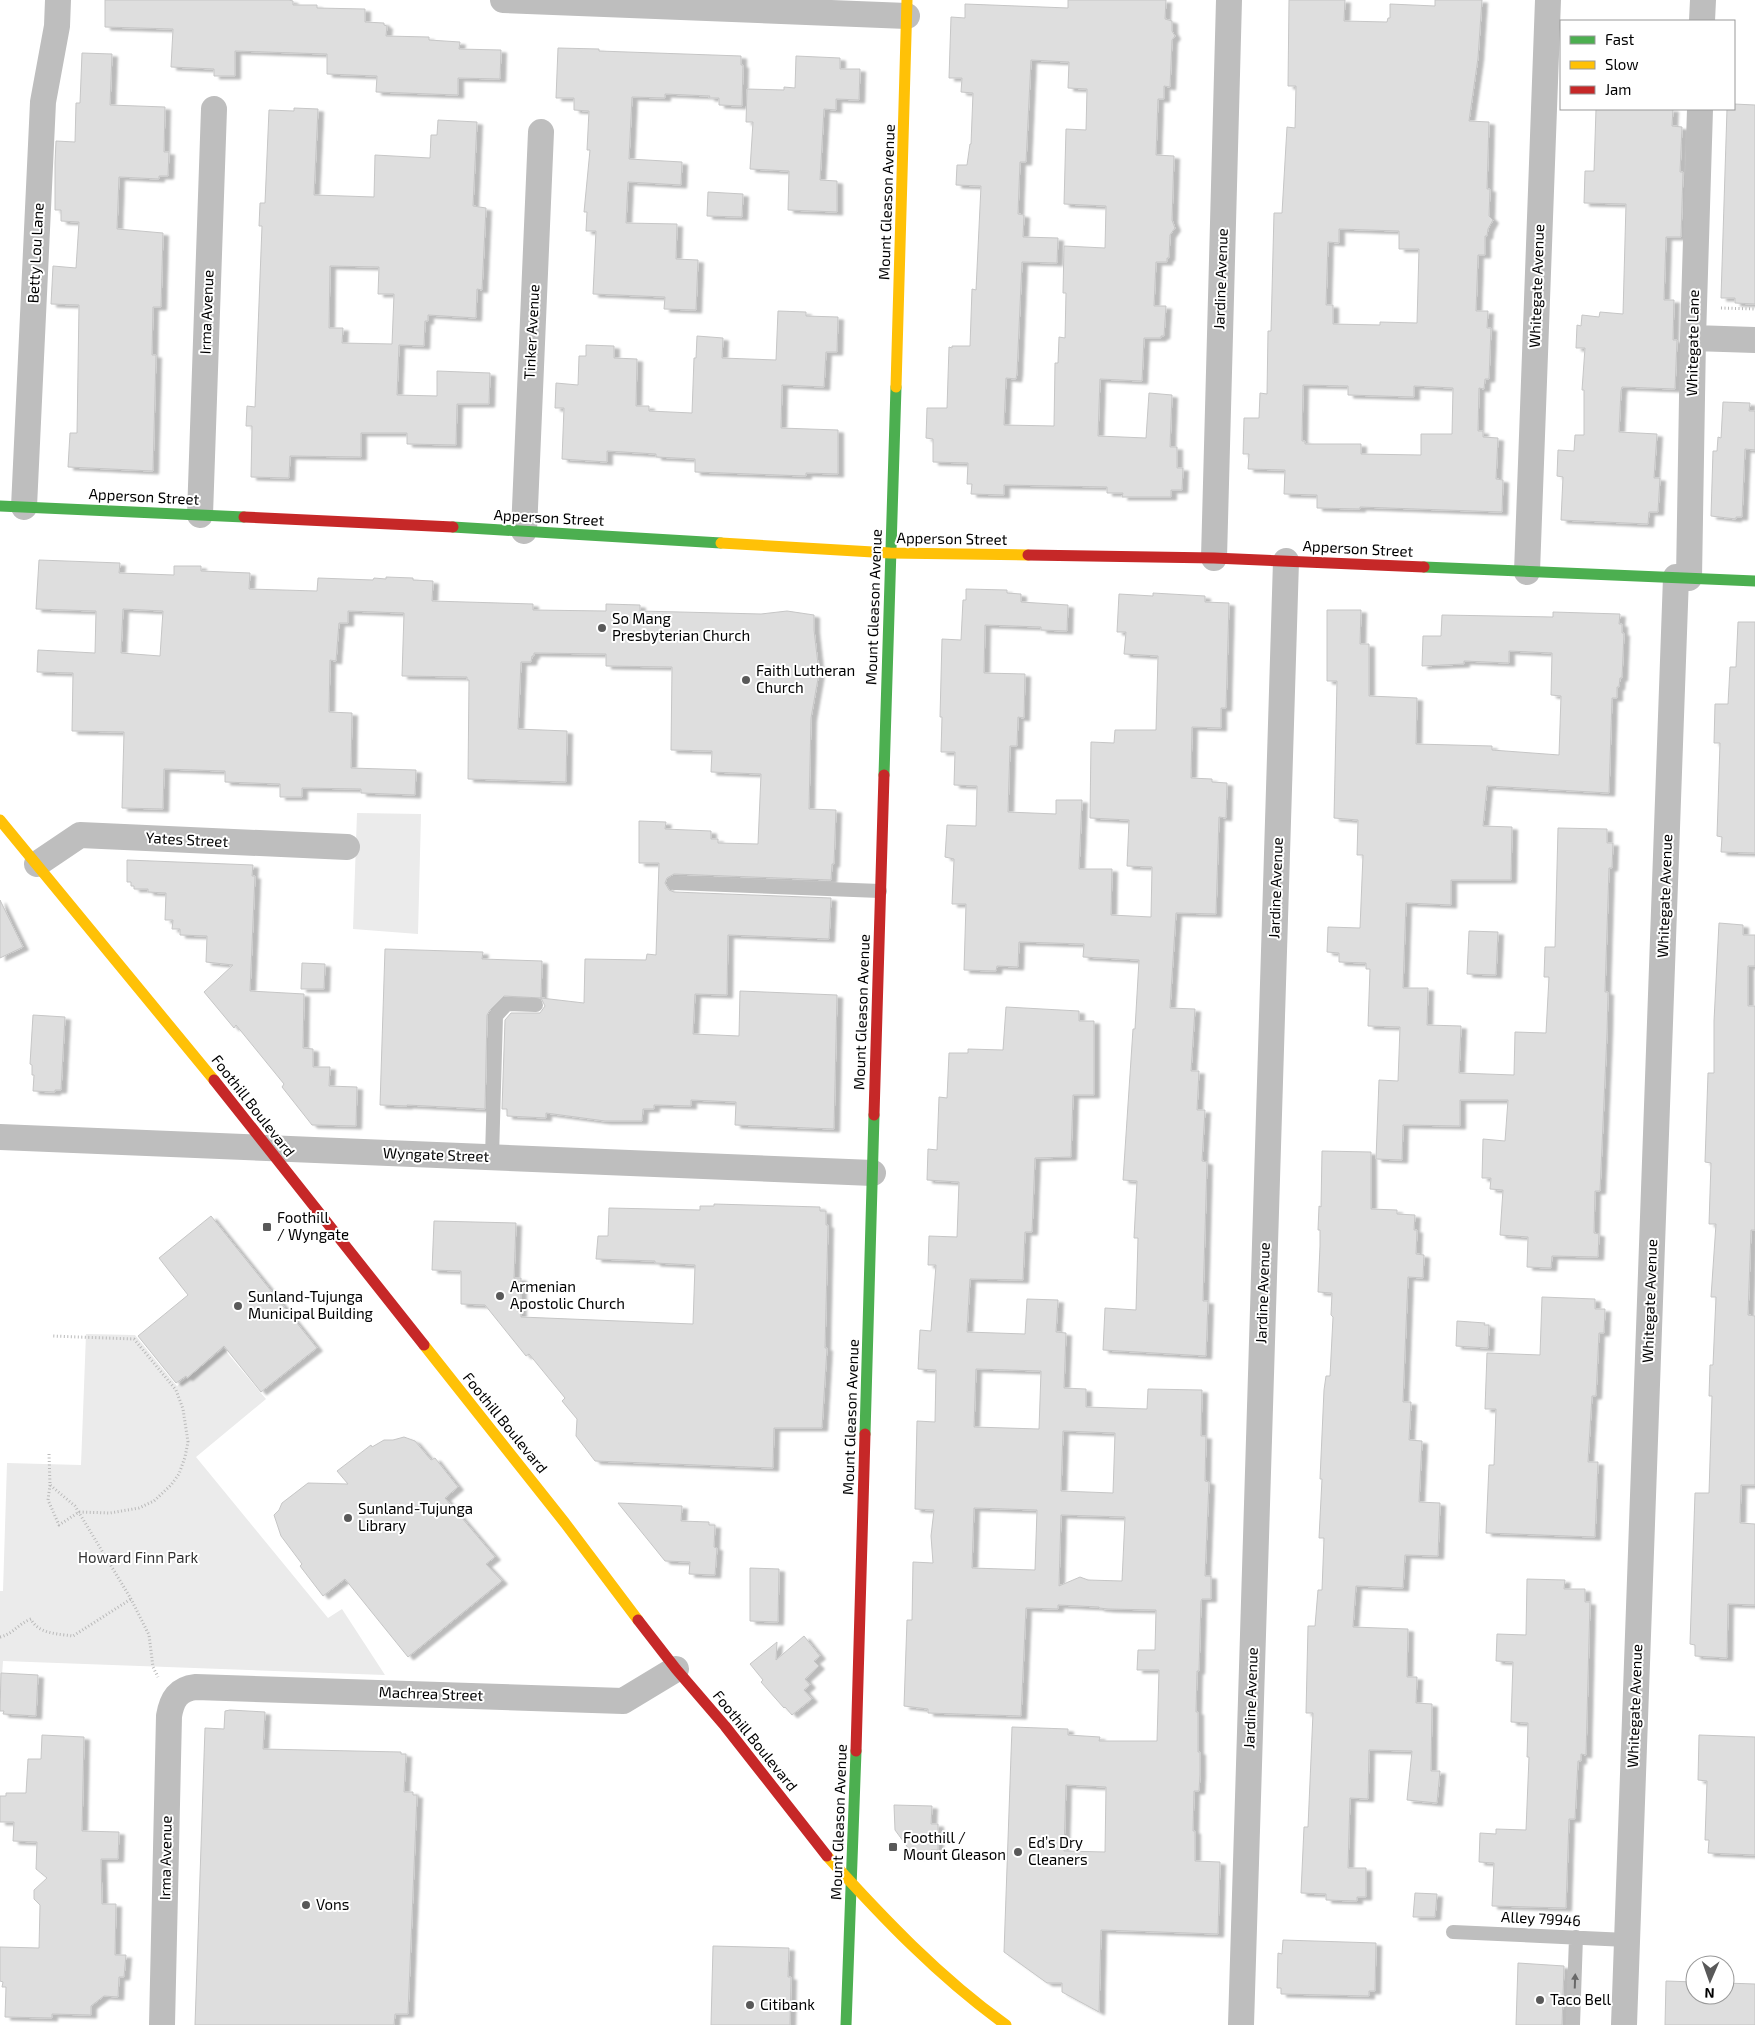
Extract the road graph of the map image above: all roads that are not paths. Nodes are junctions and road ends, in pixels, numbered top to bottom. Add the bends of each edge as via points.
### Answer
1 (58, 0) edge
2 (503, 0) edge
3 (1229, 0) edge
4 (1548, 0) edge
5 (1703, 0) edge
6 (907, 8) edge
7 (1702, 20) edge
8 (214, 109) dead end
9 (1700, 110) edge
10 (541, 132) dead end
11 (1693, 338) junction
12 (1755, 340) edge
13 (12, 506) edge
14 (200, 514) junction
15 (524, 532) junction
16 (890, 553) junction
17 (1214, 558) junction
18 (1286, 561) junction
19 (1527, 572) junction
20 (1682, 578) junction
21 (1755, 581) edge
22 (0, 820) edge
23 (347, 846) dead end
24 (37, 864) junction
25 (674, 883) dead end
26 (880, 891) junction
27 (536, 1005) dead end
28 (0, 1137) edge
29 (266, 1147) junction
30 (492, 1157) junction
31 (873, 1173) junction
32 (676, 1669) junction
33 (178, 1694) joint
34 (852, 1884) junction
35 (1453, 1932) dead end
36 (1576, 1937) junction
37 (1627, 1940) junction
38 (162, 2025) edge
39 (846, 2025) edge
40 (1006, 2025) edge
41 (1241, 2025) edge
42 (1573, 2025) edge
43 (1624, 2025) edge

1 - 13 street, Betty Lou Lane via 57,26 43,102
2 - 6 street
3 - 17 street, Jardine Avenue
4 - 19 street, Whitegate Avenue
5 - 7 street
6 - 16 street, Mount Gleason Avenue
8 - 14 street, Irma Avenue
9 - 11 street, Whitegate Lane
10 - 15 street, Tinker Avenue
11 - 12 street
11 - 20 street, Whitegate Lane
13 - 14 street, Apperson Street
14 - 15 street, Apperson Street
15 - 16 street, Apperson Street
16 - 17 street, Apperson Street
16 - 26 street, Mount Gleason Avenue
17 - 18 street, Apperson Street
18 - 19 street, Apperson Street
18 - 41 street, Jardine Avenue
19 - 20 street, Apperson Street
20 - 21 street, Apperson Street
20 - 37 street, Whitegate Avenue
22 - 24 street, Foothill Boulevard
23 - 24 street, Yates Street via 80,835
24 - 29 street, Foothill Boulevard
25 - 26 lane
26 - 31 street, Mount Gleason Avenue
27 - 30 lane via 507,1004 496,1016
28 - 29 street, Wyngate Street
29 - 30 street, Wyngate Street
29 - 32 street, Foothill Boulevard via 565,1523
30 - 31 street, Wyngate Street
31 - 34 street, Mount Gleason Avenue
32 - 33 street, Machrea Street via 623,1702 196,1686
32 - 34 street, Foothill Boulevard via 726,1726
33 - 38 street, Irma Avenue via 171,1704 169,1716
34 - 39 street, Mount Gleason Avenue
34 - 40 street, Foothill Boulevard via 926,1961
35 - 36 lane, Alley 79946
36 - 37 lane, Alley 79946
42 -> 36 lane
37 - 43 street, Whitegate Avenue

